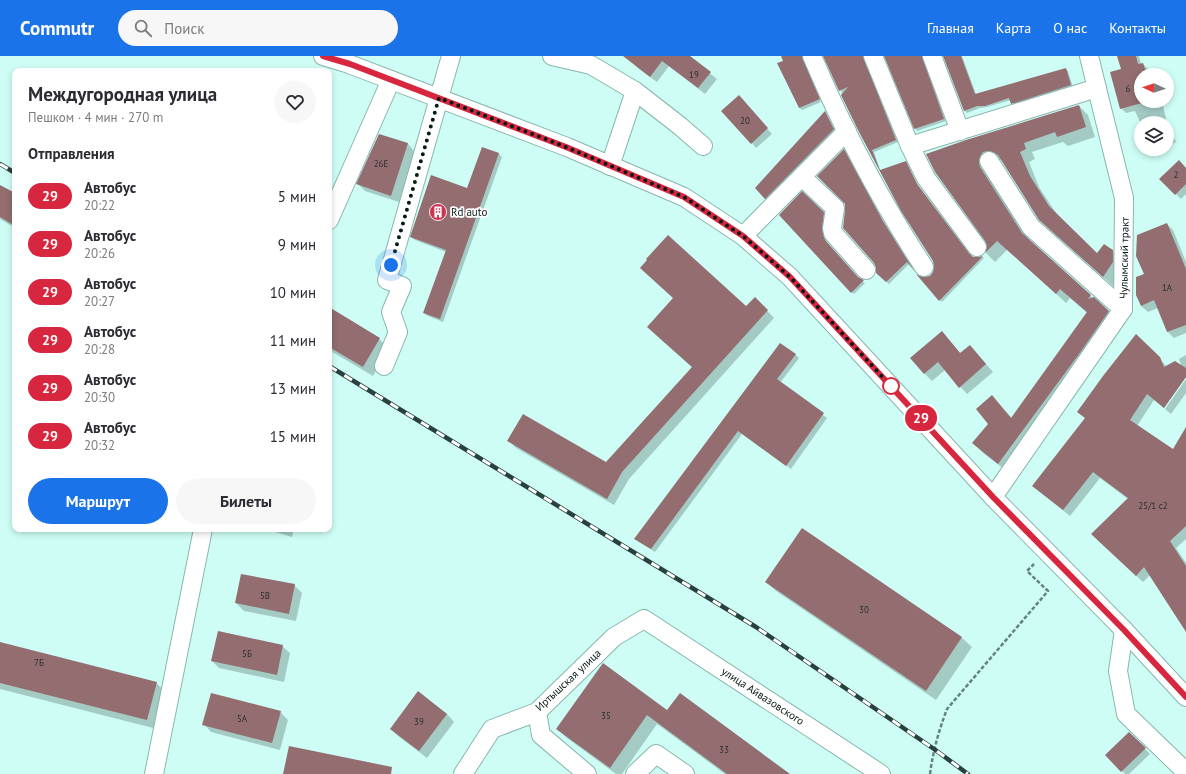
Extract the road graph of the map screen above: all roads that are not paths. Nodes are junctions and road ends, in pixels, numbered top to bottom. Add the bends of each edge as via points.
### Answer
1 (323, 56) edge
2 (451, 56) edge
3 (552, 56) edge
4 (812, 56) edge
5 (873, 56) edge
6 (932, 56) edge
7 (1089, 56) edge
8 (391, 80) junction
9 (1097, 88) junction
10 (635, 91) junction
11 (439, 98) junction
12 (847, 131) junction
13 (960, 131) junction
14 (704, 146) dead end
15 (910, 146) junction
16 (989, 161) dead end
17 (610, 166) junction
18 (802, 177) junction
19 (332, 213) edge
20 (743, 236) junction
21 (977, 247) dead end
22 (924, 267) dead end
23 (866, 270) dead end
24 (1123, 309) junction
25 (384, 366) dead end
26 (993, 497) junction
27 (202, 532) edge
28 (644, 619) joint
29 (1124, 630) junction
30 (1186, 697) edge
31 (537, 712) junction
32 (1186, 772) edge
33 (154, 774) edge
34 (463, 774) edge
35 (587, 774) edge
36 (635, 774) edge
37 (685, 774) edge
38 (881, 774) edge

1 - 8 street
2 - 11 street
3 - 10 street via 591,65
4 - 12 street
5 - 15 street
6 - 13 street
7 - 9 street, Чулымский тракт
8 - 11 street
8 - 19 street
9 - 13 street
9 - 24 street, Чулымский тракт via 1124,198
10 - 14 street
10 - 17 street
11 - 17 street
11 - 25 street via 387,280 402,286 391,312 398,332
12 - 18 street
12 - 22 street via 866,170
13 - 15 street
15 - 21 street via 926,178
16 - 24 street via 1031,227
17 - 20 street via 684,197
18 - 20 street
18 - 23 street via 835,208 833,233
20 - 26 street via 790,277
24 - 26 street, Чулымский тракт
26 - 29 street
27 - 33 street
28 - 31 street, Иртышская улица via 614,636
28 - 38 street, улица Айвазовского
29 - 30 street
29 - 32 street via 1118,671 1126,714
31 - 34 street, Иртышская улица via 492,729
31 - 35 street via 540,735
36 - 37 street via 656,754

